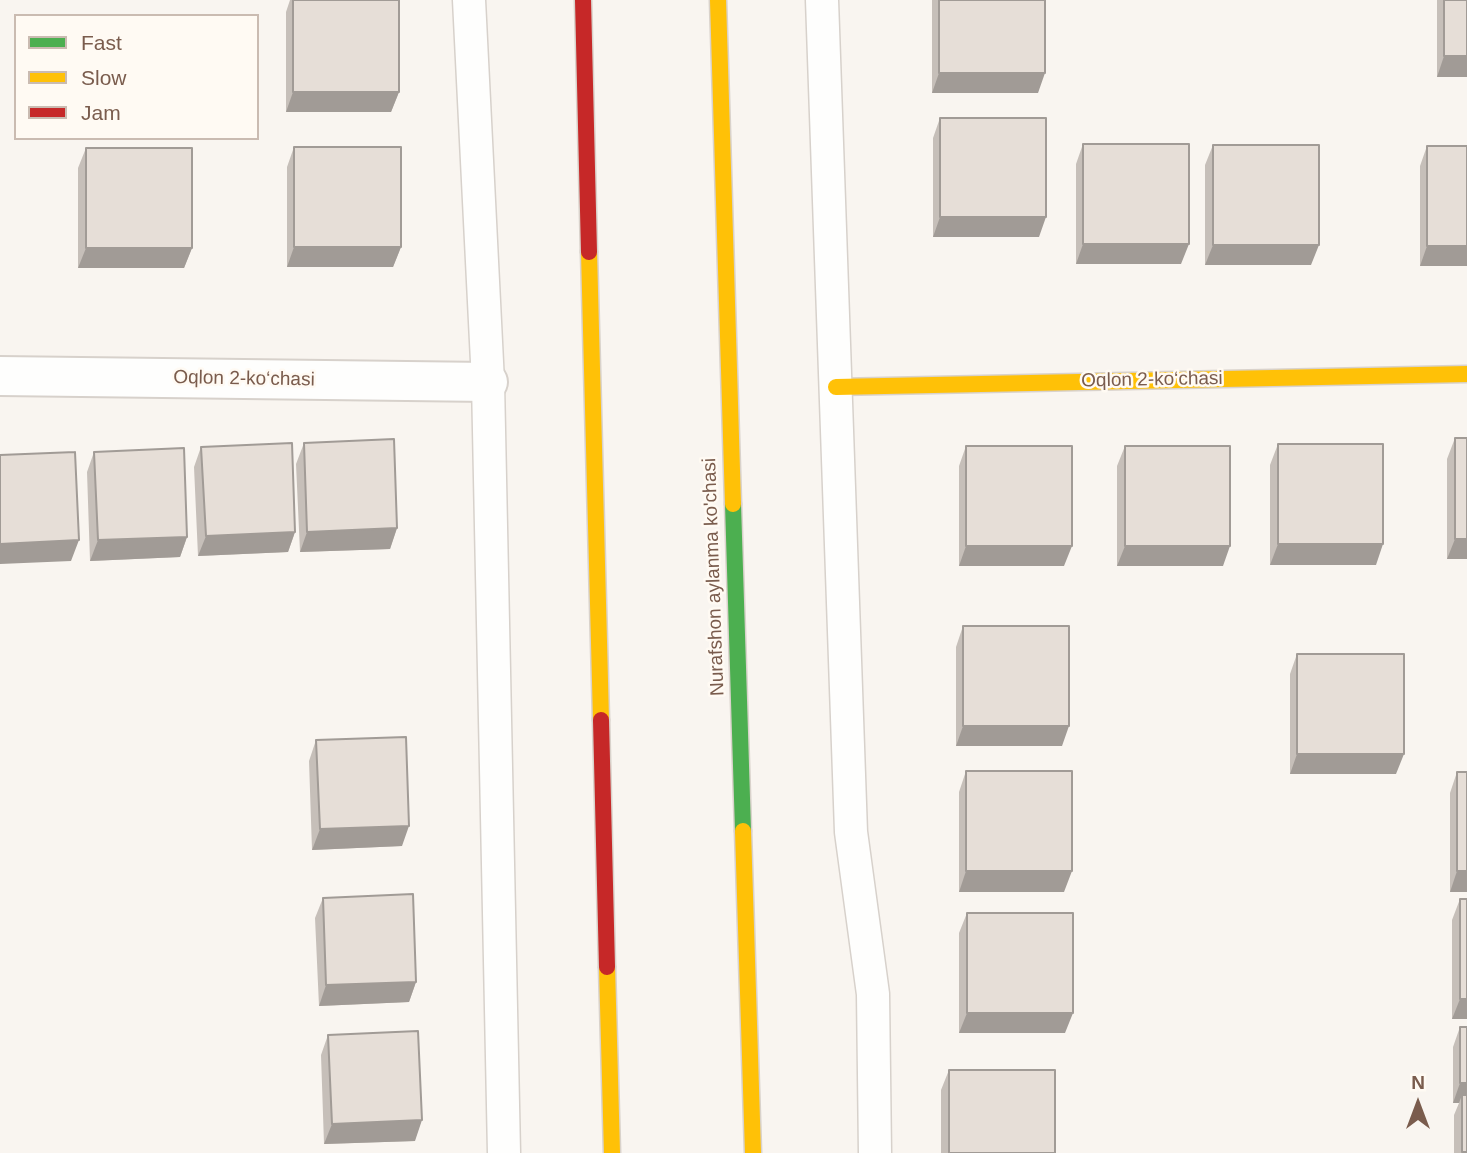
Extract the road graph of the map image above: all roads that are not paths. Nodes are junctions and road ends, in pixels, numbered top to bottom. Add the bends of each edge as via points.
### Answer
1 (469, 0) edge
2 (583, 0) edge
3 (718, 0) edge
4 (822, 0) edge
5 (1467, 374) edge
6 (0, 376) edge
7 (488, 382) junction
8 (836, 387) junction
9 (504, 1153) edge
10 (612, 1153) edge
11 (753, 1153) edge
12 (875, 1153) edge

1 - 7 lane
2 - 10 main road
3 - 11 main road, Nurafshon aylanma ko'chasi
4 - 8 lane
5 - 8 main road, Oqlon 2-ko‘chasi
6 - 7 street, Oqlon 2-ko‘chasi
7 - 9 lane
8 - 12 lane via 851,832 873,994

